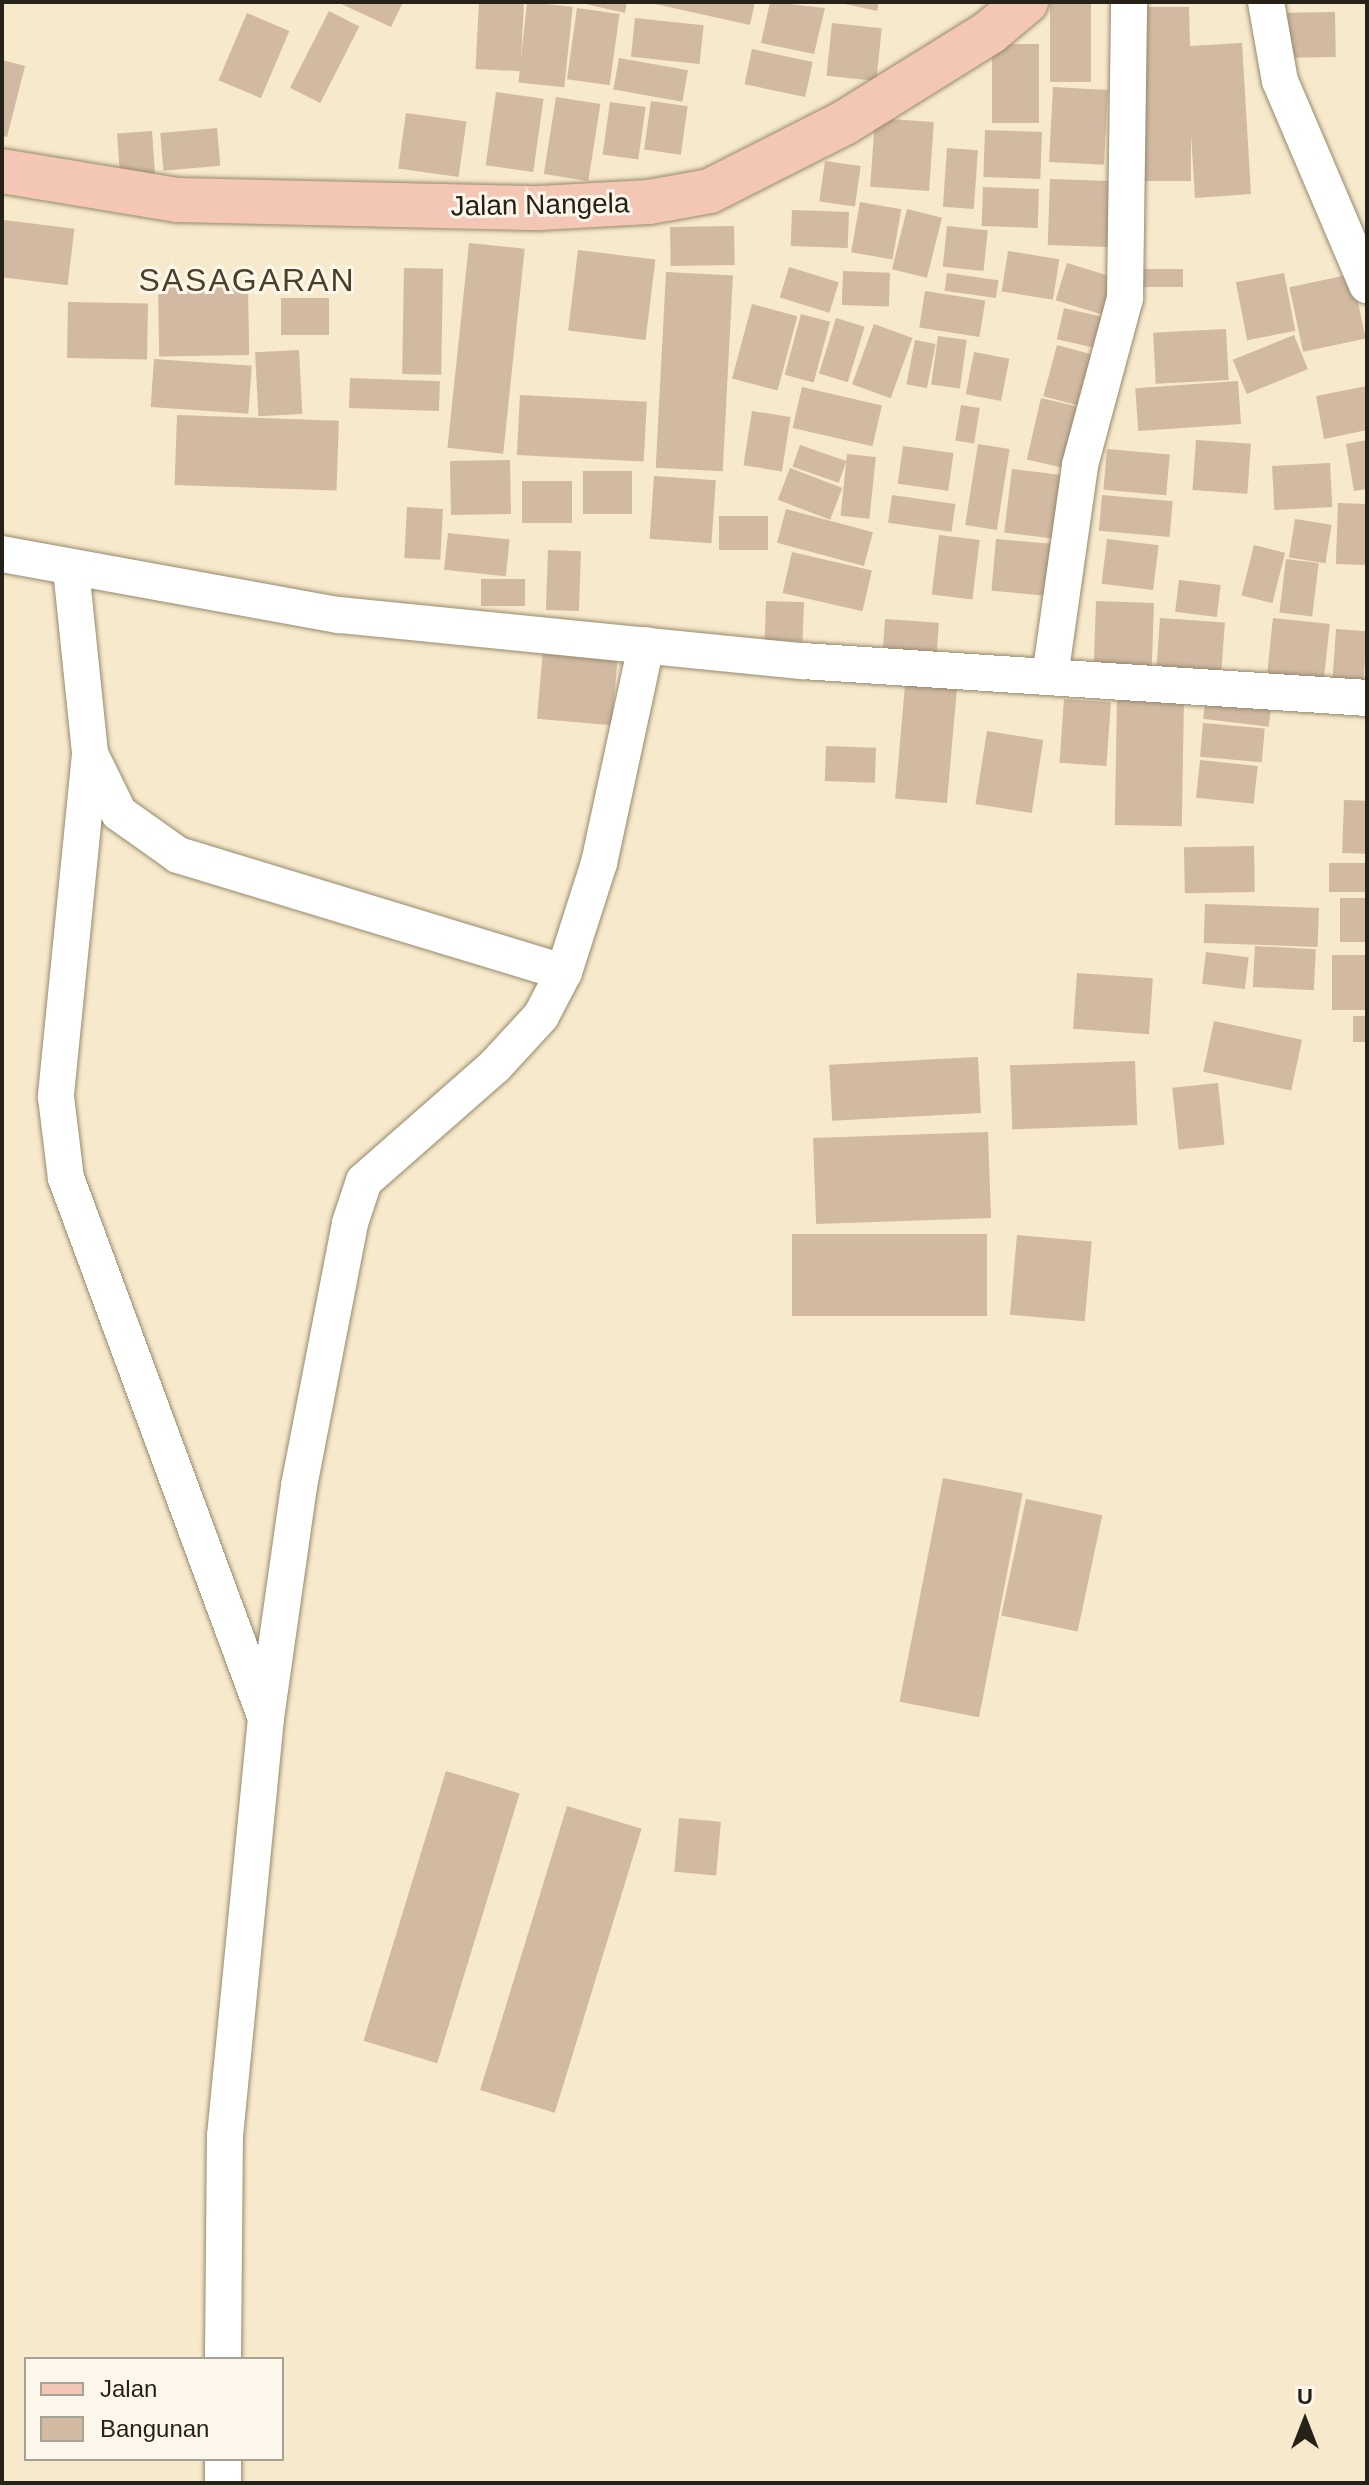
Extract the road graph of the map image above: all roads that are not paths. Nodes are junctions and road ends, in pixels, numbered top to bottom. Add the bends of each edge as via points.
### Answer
1 (1026, 2) edge
2 (1129, 2) edge
3 (1266, 2) edge
4 (2, 171) edge
5 (1367, 285) edge
6 (2, 554) edge
7 (71, 569) junction
8 (646, 645) junction
9 (1050, 677) junction
10 (1367, 698) edge
11 (90, 754) junction
12 (564, 972) junction
13 (266, 1718) junction
14 (223, 2357) edge
15 (223, 2461) edge
16 (223, 2483) edge

1 - 4 main road, Jalan Nangela via 990,32 844,123 710,191 649,202 526,208 177,200
2 - 9 street via 1125,298 1080,465
3 - 5 street via 1280,81
6 - 7 street
7 - 8 street via 339,615
7 - 11 street
8 - 9 street
8 - 12 street via 599,863
9 - 10 street
11 - 12 street via 119,813 178,855
11 - 13 street via 56,1097 66,1178
12 - 13 street via 541,1016 495,1066 364,1181 350,1223 299,1486
13 - 14 street via 225,2136
15 - 16 street

